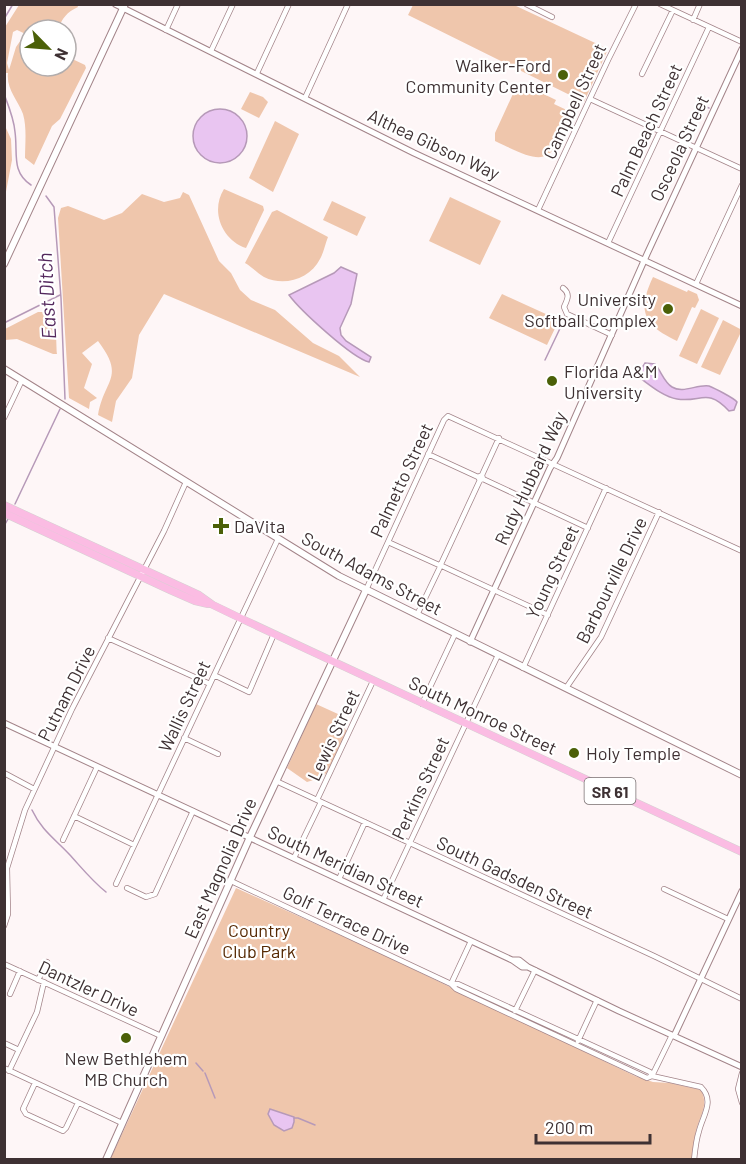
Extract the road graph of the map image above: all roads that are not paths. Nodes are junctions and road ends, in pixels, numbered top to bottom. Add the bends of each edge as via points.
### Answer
1 (115, 4) edge
2 (178, 4) edge
3 (233, 4) edge
4 (289, 4) edge
5 (348, 4) edge
6 (526, 4) edge
7 (636, 4) edge
8 (660, 4) edge
9 (700, 4) edge
10 (124, 7) edge
11 (673, 10) junction
12 (552, 17) dead end
13 (693, 20) junction
14 (709, 27) junction
15 (166, 30) junction
16 (741, 42) edge
17 (741, 49) edge
18 (211, 51) junction
19 (257, 74) junction
20 (642, 74) dead end
21 (305, 98) junction
22 (590, 99) junction
23 (660, 131) junction
24 (696, 148) junction
25 (741, 169) edge
26 (741, 185) edge
27 (538, 210) junction
28 (608, 243) junction
29 (644, 261) junction
30 (4, 264) edge
31 (696, 284) junction
32 (564, 288) dead end
33 (741, 306) edge
34 (612, 335) junction
35 (4, 369) edge
36 (22, 380) junction
37 (4, 418) edge
38 (499, 438) junction
39 (428, 454) junction
40 (553, 464) junction
41 (481, 478) junction
42 (186, 482) junction
43 (606, 488) junction
44 (534, 503) junction
45 (4, 505) edge
46 (658, 512) junction
47 (4, 513) edge
48 (588, 528) junction
49 (48, 529) junction
50 (278, 539) junction
51 (387, 542) junction
52 (741, 551) edge
53 (440, 565) junction
54 (142, 573) junction
55 (366, 590) junction
56 (494, 590) junction
57 (417, 615) junction
58 (548, 615) junction
59 (240, 618) junction
60 (274, 634) junction
61 (455, 634) junction
62 (108, 638) junction
63 (470, 642) junction
64 (498, 655) junction
65 (333, 662) junction
66 (523, 668) junction
67 (213, 675) junction
68 (373, 681) junction
69 (210, 684) junction
70 (566, 688) junction
71 (422, 704) junction
72 (4, 723) edge
73 (465, 724) junction
74 (184, 738) junction
75 (54, 746) junction
76 (218, 754) dead end
77 (98, 767) junction
78 (4, 773) edge
79 (741, 775) edge
80 (276, 781) junction
81 (34, 789) junction
82 (158, 795) junction
83 (319, 801) junction
84 (193, 812) junction
85 (74, 816) junction
86 (365, 822) junction
87 (250, 837) junction
88 (63, 840) dead end
89 (409, 843) junction
90 (134, 845) junction
91 (4, 850) edge
92 (741, 852) edge
93 (11, 853) junction
94 (294, 858) junction
95 (339, 879) junction
96 (231, 880) junction
97 (116, 884) dead end
98 (127, 888) dead end
99 (664, 889) dead end
100 (741, 891) edge
101 (383, 900) junction
102 (728, 919) junction
103 (4, 926) edge
104 (471, 940) junction
105 (47, 962) dead end
106 (4, 964) edge
107 (535, 970) junction
108 (20, 971) junction
109 (701, 979) junction
110 (41, 981) junction
111 (451, 984) junction
112 (10, 994) dead end
113 (741, 999) edge
114 (597, 1000) junction
115 (514, 1013) junction
116 (673, 1035) junction
117 (161, 1036) junction
118 (578, 1042) junction
119 (4, 1043) edge
120 (20, 1050) junction
121 (741, 1067) edge
122 (7, 1070) edge
123 (741, 1073) edge
124 (652, 1076) junction
125 (35, 1083) junction
126 (78, 1103) junction
127 (741, 1103) edge
128 (122, 1123) junction
129 (106, 1160) edge
130 (694, 1160) edge

1 - 10 street, Althea Gibson Way
2 - 15 street
3 - 18 street
4 - 19 street
5 - 21 street
6 - 12 street
7 - 22 street, Campbell Street
8 - 11 street
9 - 13 street
10 - 15 street, Althea Gibson Way
10 - 30 main road
11 - 13 street
11 - 20 street
13 - 14 street
14 - 16 street
14 - 23 street, Palm Beach Street
15 - 18 street, Althea Gibson Way
17 - 24 street, Osceola Street
18 - 19 street, Althea Gibson Way
19 - 21 street, Althea Gibson Way
21 - 27 street, Althea Gibson Way
22 - 23 street
22 - 27 street, Campbell Street
23 - 24 street
23 - 28 street, Palm Beach Street
24 - 25 street
24 - 29 street, Osceola Street
26 - 31 street
27 - 28 street, Althea Gibson Way
28 - 29 street, Althea Gibson Way
29 - 31 street, Althea Gibson Way
29 - 34 street, Rudy Hubbard Way
31 - 33 street, Althea Gibson Way
32 - 34 street via 568,296 564,307 567,314
34 - 40 street, Rudy Hubbard Way
35 - 36 main road, South Adams Street
36 - 37 street
36 - 42 main road, South Adams Street
38 - 39 street, Palmetto Street via 448,416
38 - 40 street
38 - 41 street
39 - 41 street
39 - 51 street, Palmetto Street
40 - 43 street
40 - 44 street, Rudy Hubbard Way
41 - 44 street
41 - 53 street
42 - 50 main road, South Adams Street
42 - 54 street, Putnam Drive
43 - 46 street
43 - 48 street, Young Street
44 - 48 street
44 - 56 street, Rudy Hubbard Way
45 - 49 main road, South Monroe Street / SR 61
46 - 52 street
46 - 70 street, Barbourville Drive via 601,638
47 - 49 main road, South Monroe Street / SR 61
48 - 58 street, Young Street
49 - 54 main road, South Monroe Street / SR 61
50 - 55 main road, South Adams Street
50 - 59 street, Wallis Street
51 - 53 street
51 - 55 street, Palmetto Street
53 - 56 street
53 - 57 street
54 - 59 main road, South Monroe Street / SR 61 via 199,595
54 - 62 street, Putnam Drive
55 - 57 main road, South Adams Street
55 - 65 main road, East Magnolia Drive
56 - 58 street
56 - 63 street, Rudy Hubbard Way
57 - 61 main road, South Adams Street
58 - 66 street, Young Street
59 - 60 main road, South Monroe Street / SR 61
59 - 67 street, Wallis Street
60 - 65 main road, South Monroe Street / SR 61
60 - 67 street via 249,692
61 - 63 main road, South Adams Street
61 - 71 street
62 - 69 street
62 - 75 street, Putnam Drive
63 - 64 main road, South Adams Street
64 - 66 main road, South Adams Street
64 - 73 street, Perkins Street
65 - 68 main road, South Monroe Street / SR 61
65 - 80 main road, East Magnolia Drive
66 - 70 main road, South Adams Street
67 - 69 street, Wallis Street
68 - 71 main road, South Monroe Street / SR 61
68 - 83 street, Lewis Street
69 - 74 street, Wallis Street
70 - 79 main road, South Adams Street
71 - 73 main road, South Monroe Street / SR 61
72 - 75 street, South Meridian Street
73 - 89 street, Perkins Street
73 - 92 main road, South Monroe Street / SR 61
74 - 76 street
74 - 82 street, Wallis Street
75 - 77 street, South Meridian Street
75 - 81 street, Putnam Drive
77 - 82 street, South Meridian Street
77 - 85 street
78 - 81 street
80 - 83 street, South Gadsden Street
80 - 87 main road, East Magnolia Drive
81 - 93 street, Putnam Drive
82 - 84 street, South Meridian Street
82 - 90 street, Wallis Street
83 - 86 street, South Gadsden Street
83 - 94 street, Lewis Street
84 - 87 street, South Meridian Street
84 - 98 street via 155,894 146,897
85 - 88 street
85 - 90 street
86 - 89 street, South Gadsden Street
86 - 95 street
87 - 94 street, South Meridian Street
87 - 96 main road, East Magnolia Drive
89 - 101 street, Perkins Street
89 - 109 street, South Gadsden Street
90 - 97 street, Wallis Street
91 - 93 street
93 - 103 street, Putnam Drive
94 - 95 street, South Meridian Street
95 - 101 street, South Meridian Street
96 - 111 street, Golf Terrace Drive
96 - 117 main road, East Magnolia Drive
99 - 102 street
100 - 102 street
101 - 104 street, South Meridian Street
102 - 109 street
104 - 107 street, South Meridian Street
104 - 111 street
105 - 110 street
106 - 108 street, Dantzler Drive
107 - 114 street, South Meridian Street
107 - 115 street
108 - 110 street, Dantzler Drive
108 - 112 street
109 - 113 street, South Gadsden Street
109 - 116 street
110 - 117 street, Dantzler Drive
110 - 120 street via 37,1012
111 - 115 street, Golf Terrace Drive
114 - 116 street, South Meridian Street
114 - 118 street
115 - 118 street, Golf Terrace Drive
116 - 121 street, South Meridian Street
116 - 124 street
117 - 128 main road, East Magnolia Drive
118 - 124 street, Golf Terrace Drive via 647,1078
119 - 120 street
120 - 122 street
122 - 125 street
123 - 127 street
124 - 130 street, Golf Terrace Drive via 701,1086 705,1091 708,1103
125 - 126 street
125 - 126 street via 24,1113 63,1131
126 - 128 street
128 - 129 main road, East Magnolia Drive

